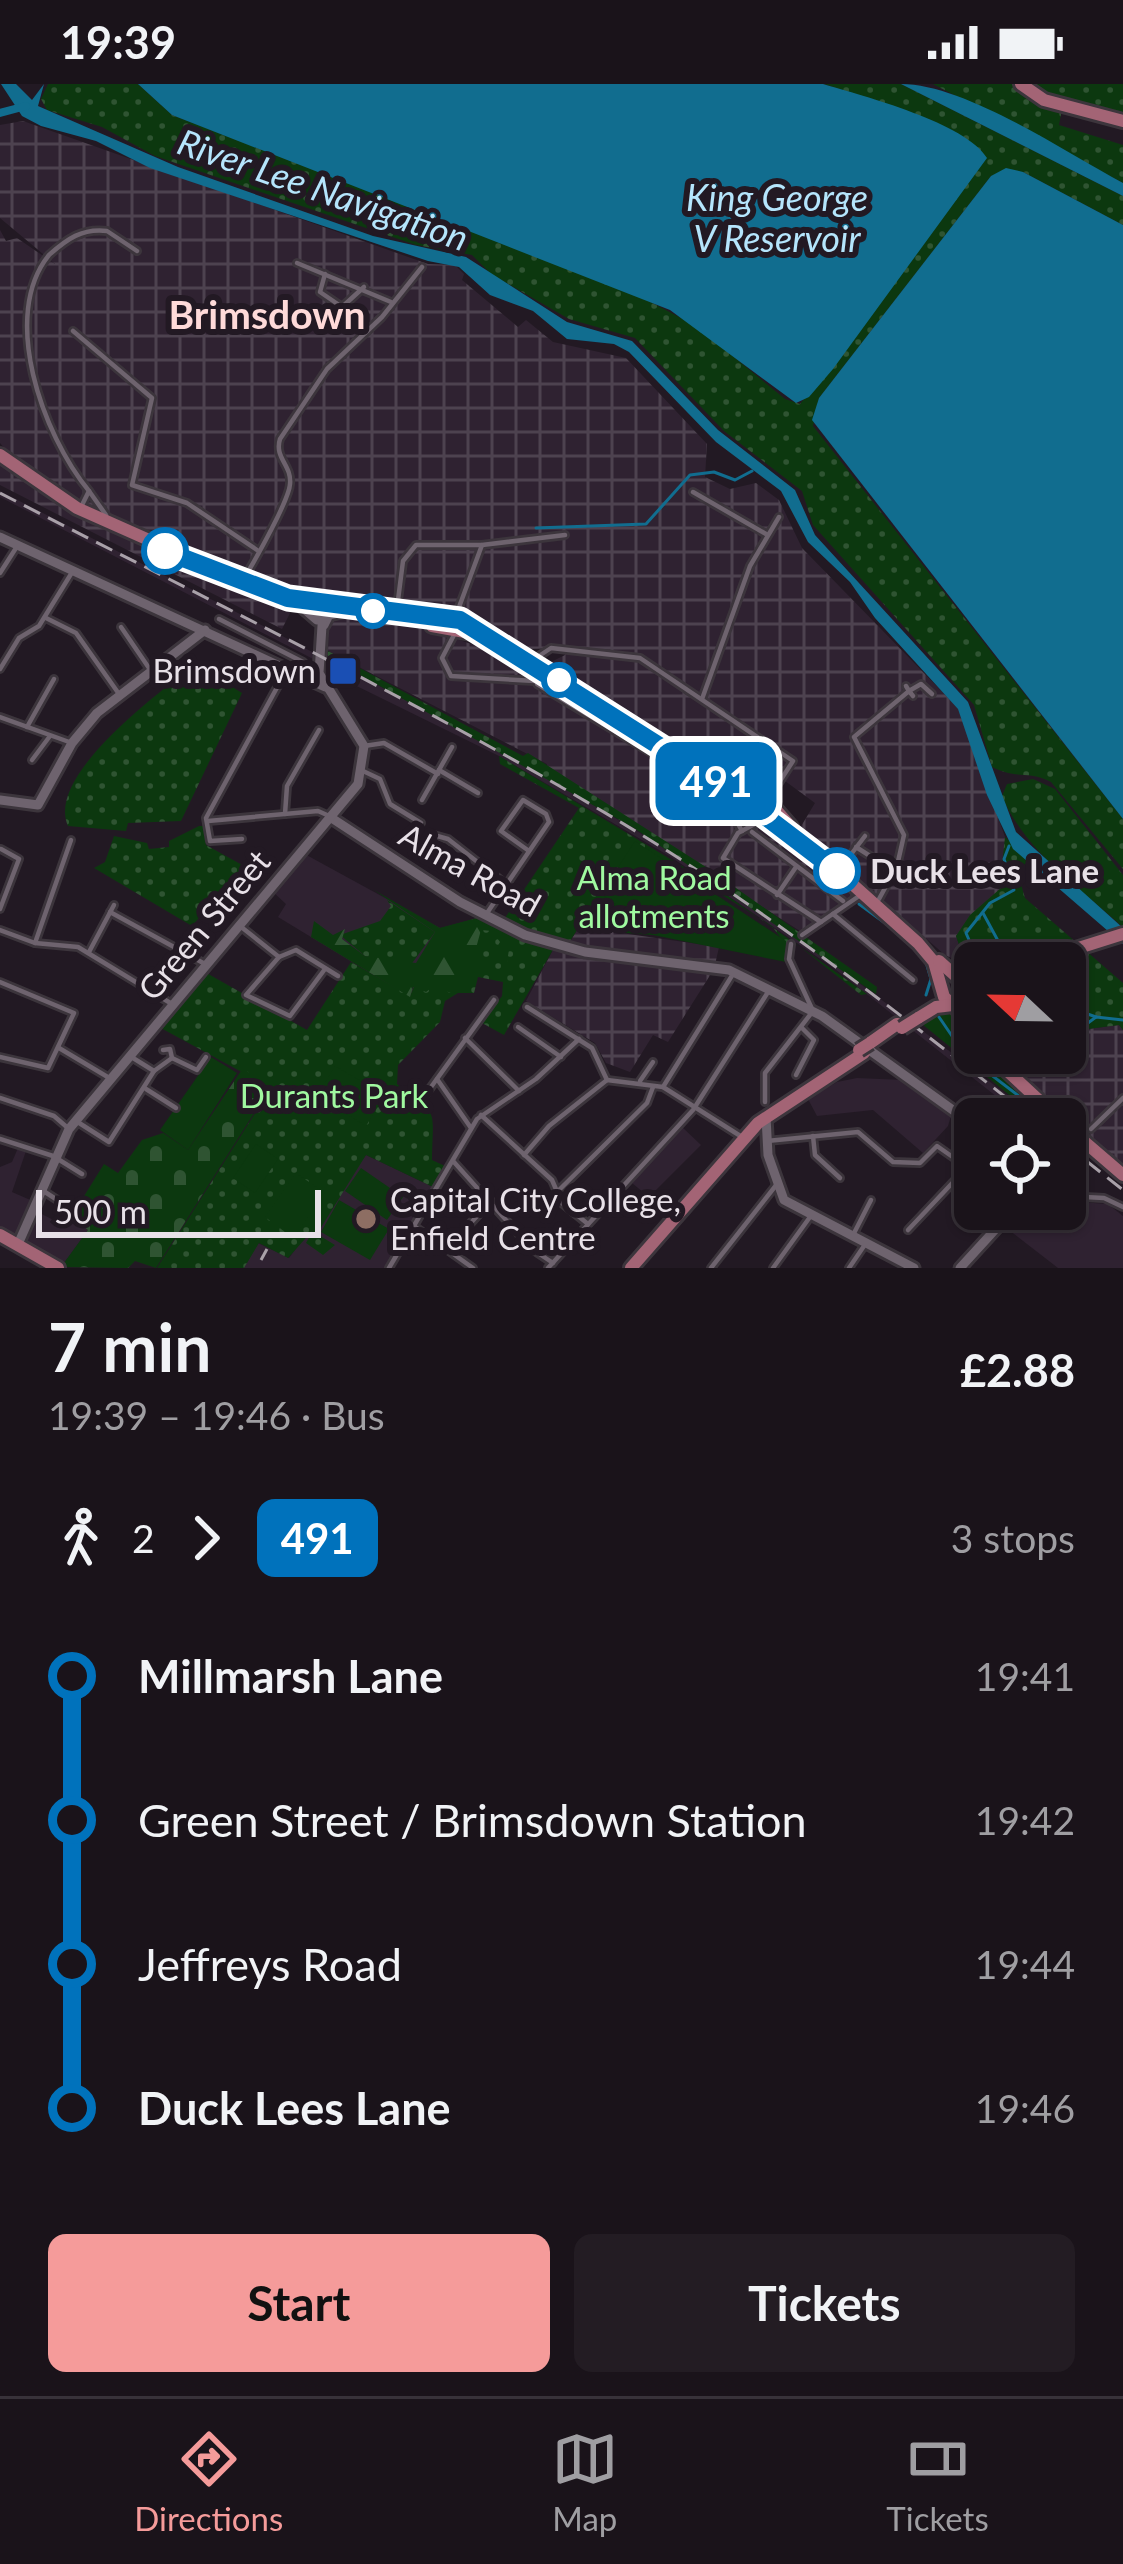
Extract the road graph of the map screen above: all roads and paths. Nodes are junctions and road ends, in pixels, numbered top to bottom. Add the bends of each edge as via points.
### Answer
1 (1021, 84) edge
2 (1123, 121) edge
3 (137, 251) dead end
4 (297, 263) dead end
5 (422, 267) dead end
6 (326, 274) junction
7 (364, 287) junction
8 (392, 303) junction
9 (73, 331) dead end
10 (0, 455) edge
11 (693, 492) dead end
12 (91, 494) junction
13 (82, 510) junction
14 (779, 518) dead end
15 (119, 529) junction
16 (565, 535) dead end
17 (768, 535) junction
18 (0, 537) edge
19 (482, 545) junction
20 (16, 548) junction
21 (257, 550) junction
22 (73, 571) junction
23 (0, 574) edge
24 (240, 585) junction
25 (302, 604) junction
26 (396, 614) junction
27 (321, 616) junction
28 (45, 617) junction
29 (219, 619) dead end
30 (460, 625) junction
31 (233, 626) junction
32 (121, 627) dead end
33 (205, 630) junction
34 (225, 641) junction
35 (563, 650) junction
36 (304, 665) dead end
37 (0, 669) edge
38 (537, 669) junction
39 (151, 671) junction
40 (286, 671) junction
41 (54, 679) dead end
42 (325, 687) junction
43 (119, 694) junction
44 (932, 694) dead end
45 (702, 700) junction
46 (0, 717) edge
47 (27, 727) junction
48 (319, 730) dead end
49 (50, 734) junction
50 (72, 743) junction
51 (364, 746) junction
52 (452, 747) dead end
53 (32, 760) dead end
54 (363, 771) junction
55 (438, 772) junction
56 (478, 793) dead end
57 (0, 800) edge
58 (422, 800) dead end
59 (764, 812) junction
60 (285, 814) junction
61 (330, 817) junction
62 (208, 821) junction
63 (408, 829) dead end
64 (742, 831) junction
65 (430, 834) dead end
66 (865, 836) dead end
67 (242, 839) dead end
68 (71, 840) dead end
69 (856, 847) junction
70 (1, 849) edge
71 (529, 851) junction
72 (849, 857) dead end
73 (796, 867) junction
74 (895, 872) junction
75 (506, 885) junction
76 (873, 892) junction
77 (777, 895) junction
78 (843, 901) dead end
79 (0, 909) edge
80 (832, 914) junction
81 (485, 916) junction
82 (820, 922) junction
83 (240, 926) junction
84 (0, 930) edge
85 (802, 935) dead end
86 (1123, 936) edge
87 (35, 943) junction
88 (791, 944) dead end
89 (1086, 947) edge
90 (89, 952) junction
91 (279, 957) junction
92 (205, 964) junction
93 (325, 968) junction
94 (734, 973) junction
95 (338, 976) dead end
96 (913, 980) dead end
97 (2, 983) edge
98 (954, 984) edge
99 (768, 991) junction
100 (954, 994) edge
101 (0, 998) edge
102 (494, 1000) dead end
103 (172, 1004) junction
104 (527, 1007) dead end
105 (813, 1011) junction
106 (518, 1027) dead end
107 (802, 1028) junction
108 (465, 1038) junction
109 (579, 1039) junction
110 (58, 1048) junction
111 (164, 1050) dead end
112 (130, 1056) junction
113 (206, 1057) dead end
114 (561, 1057) junction
115 (0, 1058) edge
116 (172, 1058) junction
117 (653, 1062) dead end
118 (154, 1071) junction
119 (1011, 1074) edge
120 (796, 1075) dead end
121 (436, 1078) junction
122 (111, 1079) junction
123 (608, 1080) junction
124 (640, 1082) junction
125 (654, 1085) junction
126 (663, 1087) junction
127 (146, 1089) junction
128 (519, 1091) junction
129 (426, 1094) dead end
130 (0, 1098) edge
131 (1036, 1098) edge
132 (1123, 1098) edge
133 (765, 1102) dead end
134 (696, 1106) junction
135 (176, 1108) dead end
136 (954, 1111) edge
137 (481, 1115) junction
138 (72, 1125) junction
139 (470, 1128) junction
140 (755, 1129) junction
141 (1091, 1129) dead end
142 (813, 1136) junction
143 (0, 1139) edge
144 (1086, 1143) edge
145 (524, 1155) junction
146 (55, 1157) junction
147 (954, 1157) edge
148 (452, 1160) junction
149 (82, 1174) dead end
150 (1123, 1174) edge
151 (840, 1178) dead end
152 (954, 1181) edge
153 (777, 1184) junction
154 (43, 1191) junction
155 (557, 1192) junction
156 (1086, 1196) edge
157 (871, 1200) dead end
158 (491, 1201) junction
159 (65, 1205) dead end
160 (1123, 1207) edge
161 (810, 1217) junction
162 (588, 1224) junction
163 (413, 1226) junction
164 (467, 1227) dead end
165 (908, 1230) dead end
166 (995, 1230) edge
167 (0, 1235) edge
168 (851, 1239) junction
169 (19, 1242) junction
170 (864, 1246) junction
171 (551, 1265) edge
172 (911, 1267) edge
173 (58, 1268) edge
174 (389, 1268) edge
175 (472, 1268) edge
176 (631, 1268) edge
177 (711, 1268) edge
178 (773, 1268) edge
179 (849, 1268) edge
180 (960, 1268) edge

1 - 2 main road via 1044,100
3 - 12 street via 103,230 74,235 38,266 19,307 39,403
4 - 6 street
5 - 8 street
6 - 7 street
6 - 7 street via 320,292 342,308
7 - 8 street
8 - 21 street via 327,369 280,439 290,490
9 - 21 street via 152,398 131,485 187,503
10 - 13 main road
11 - 17 street
12 - 13 street
12 - 13 street
12 - 15 street
13 - 15 main road
14 - 17 street
15 - 24 main road
16 - 19 street
17 - 45 street
18 - 20 street
19 - 26 street via 411,548
19 - 30 street
20 - 22 street
20 - 23 street
21 - 24 street
22 - 28 street
22 - 33 street
24 - 25 main road
24 - 25 main road
25 - 27 main road
26 - 27 main road
26 - 30 main road
27 - 30 main road
27 - 42 street
28 - 37 street
28 - 43 street via 76,633
29 - 31 street
30 - 38 main road
30 - 38 street via 442,658 451,676
31 - 34 street
31 - 36 street
32 - 39 street
33 - 34 street
33 - 39 street
34 - 40 street
35 - 38 street
35 - 38 street via 545,650
35 - 45 street via 640,658
38 - 59 main road
38 - 64 street via 673,766
39 - 43 street
40 - 42 street
40 - 62 street
41 - 47 street
42 - 51 street
43 - 50 street
44 - 74 street via 921,684 854,737 903,831
45 - 59 street via 793,761
46 - 47 street
47 - 49 street
48 - 60 street via 287,786
49 - 50 street
49 - 53 street
50 - 57 street via 36,806
51 - 54 street
51 - 55 street via 388,744
52 - 55 street
54 - 61 street, Green Street
54 - 63 street via 380,779 390,804 418,821
55 - 56 street
55 - 58 street
59 - 64 street
59 - 73 street
59 - 76 main road
60 - 61 street
60 - 62 street
61 - 81 street, Alma Road
61 - 83 street, Green Street
62 - 67 street via 211,842
64 - 77 street via 723,858
65 - 75 street via 450,837
66 - 69 street
68 - 87 street
69 - 72 street
69 - 74 street
70 - 79 street via 19,860
71 - 71 street via 549,819 523,800 501,831
71 - 75 street
73 - 77 street
73 - 78 street
74 - 76 street
75 - 81 street
76 - 80 street
76 - 98 main road
77 - 82 street
80 - 82 street
80 - 96 street
81 - 94 street, Alma Road via 566,949
82 - 85 street
83 - 91 street
83 - 92 street, Green Street
84 - 87 street
86 - 89 main road
87 - 90 street
88 - 105 street via 789,959
90 - 92 street via 112,909
90 - 103 street
91 - 93 street via 296,950
91 - 93 street via 246,995 290,1016
92 - 103 street, Green Street
93 - 95 street
94 - 99 street, Alma Road
94 - 126 street
97 - 101 street
97 - 110 street via 72,1011
99 - 105 street, Alma Road
99 - 134 street
100 - 140 main road, bridge
102 - 108 street
103 - 112 street, Green Street
104 - 109 street
105 - 107 street
105 - 136 street, Alma Road
106 - 114 street
107 - 120 street via 814,1040
107 - 133 street via 766,1073
108 - 121 street
108 - 128 street
109 - 114 street
109 - 123 street via 598,1054
110 - 115 street via 43,1070
110 - 122 street
111 - 116 street
112 - 118 street
112 - 122 street, Green Street
113 - 116 street via 197,1070
114 - 128 street
116 - 118 street
117 - 124 street
118 - 127 street
119 - 131 main road
121 - 129 street
121 - 139 street
122 - 138 street, Green Street
123 - 124 street
123 - 145 street
124 - 125 street
125 - 126 street
125 - 155 street via 646,1103
126 - 134 street
127 - 135 street
127 - 138 street via 108,1143
128 - 137 street
130 - 138 street
132 - 141 street
134 - 140 street
134 - 162 street
137 - 139 street
137 - 145 street
138 - 146 street, Green Street
139 - 148 street
140 - 142 street
140 - 153 street
140 - 176 main road
142 - 147 street via 858,1132 902,1164 920,1163 940,1147
142 - 151 street via 815,1155
143 - 146 street
144 - 150 main road
145 - 155 street
146 - 149 street
146 - 154 street, Green Street
148 - 158 street
148 - 163 street
152 - 165 street
153 - 161 street via 784,1200
153 - 177 street
154 - 159 street
154 - 169 street, Green Street
155 - 162 street
156 - 160 street
157 - 168 street
158 - 164 street
158 - 171 street
161 - 168 street
161 - 178 street
162 - 171 street
163 - 174 street
163 - 175 street
166 - 180 street
167 - 169 main road
168 - 170 street
169 - 173 main road
170 - 172 street
170 - 179 street

